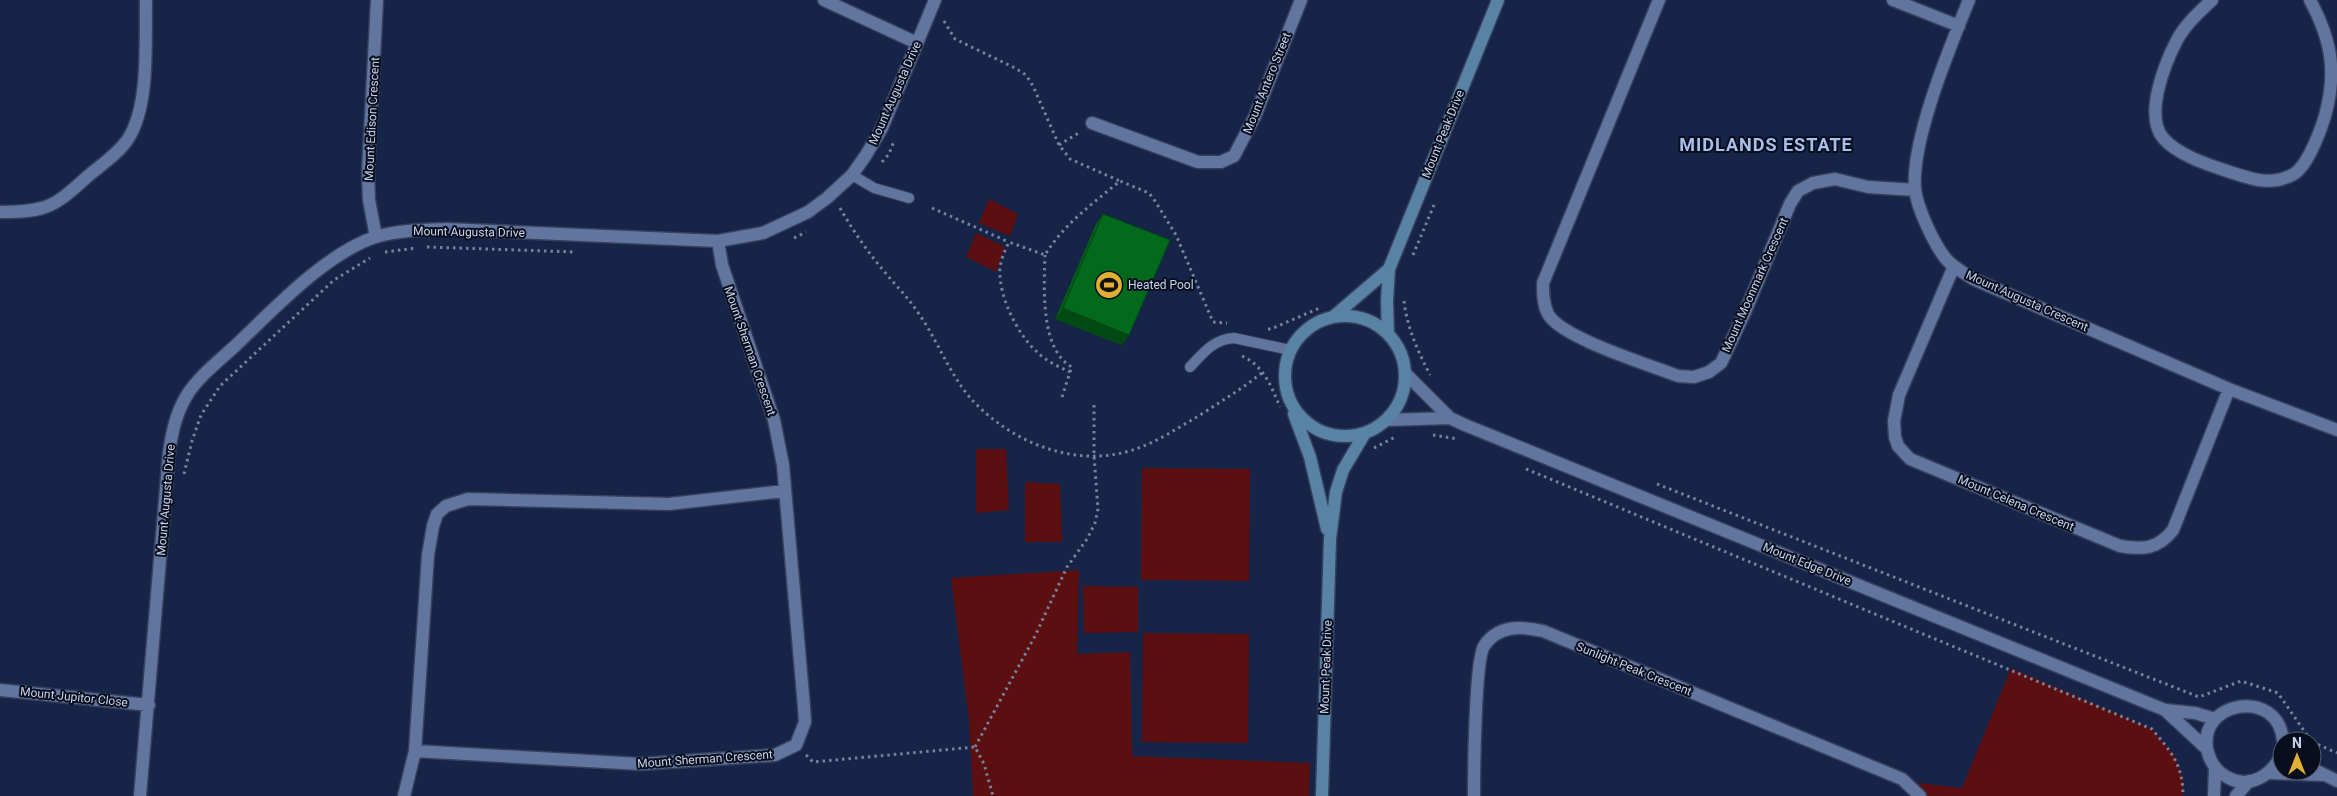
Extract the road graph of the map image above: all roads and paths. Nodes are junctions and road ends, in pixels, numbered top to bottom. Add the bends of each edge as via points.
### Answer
1 (146, 0) edge
2 (377, 0) edge
3 (824, 0) edge
4 (935, 0) edge
5 (1301, 0) edge
6 (1498, 0) edge
7 (1659, 0) edge
8 (1893, 0) edge
9 (1969, 0) edge
10 (2212, 0) edge
11 (2310, 0) edge
12 (947, 14) dead end
13 (944, 20) junction
14 (1959, 26) junction
15 (940, 29) dead end
16 (917, 43) junction
17 (1092, 123) joint
18 (896, 136) dead end
19 (1059, 145) junction
20 (852, 175) junction
21 (1120, 181) junction
22 (864, 183) junction
23 (1915, 190) junction
24 (909, 198) dead end
25 (846, 202) dead end
26 (840, 208) junction
27 (932, 208) dead end
28 (0, 212) edge
29 (834, 212) dead end
30 (810, 230) dead end
31 (376, 237) junction
32 (718, 241) junction
33 (787, 241) dead end
34 (1009, 242) junction
35 (581, 252) dead end
36 (1044, 255) junction
37 (1954, 266) junction
38 (1389, 269) junction
39 (1334, 316) junction
40 (1236, 324) dead end
41 (1388, 334) junction
42 (1290, 350) junction
43 (1190, 367) dead end
44 (1070, 372) junction
45 (1263, 372) dead end
46 (1405, 373) junction
47 (2229, 389) junction
48 (1062, 398) dead end
49 (1094, 401) dead end
50 (1291, 404) junction
51 (1450, 418) junction
52 (1386, 420) junction
53 (2337, 430) edge
54 (1365, 433) junction
55 (1457, 440) dead end
56 (1466, 444) dead end
57 (1094, 456) junction
58 (1522, 467) dead end
59 (184, 475) dead end
60 (1656, 484) dead end
61 (784, 491) junction
62 (1330, 539) junction
63 (0, 690) edge
64 (149, 705) junction
65 (2165, 710) junction
66 (2215, 719) junction
67 (2280, 731) edge
68 (2304, 731) edge
69 (796, 745) junction
70 (2322, 746) edge
71 (975, 748) junction
72 (2207, 749) junction
73 (415, 751) junction
74 (2337, 753) edge
75 (2215, 768) junction
76 (2272, 769) edge
77 (2270, 772) joint
78 (2322, 774) edge
79 (2249, 781) junction
80 (2337, 781) edge
81 (140, 796) edge
82 (404, 796) edge
83 (993, 796) edge
84 (1322, 796) edge
85 (1474, 796) edge
86 (1920, 796) edge
87 (2184, 796) edge
88 (2214, 796) edge
89 (2236, 796) edge

1 - 28 street via 140,109 126,142 62,200 46,209
2 - 31 street, Mount Edison Crescent via 368,172
3 - 16 street
4 - 16 street, Mount Augusta Drive
5 - 17 street, Mount Antero Street via 1255,116 1234,156 1221,162 1198,162
6 - 38 street, Mount Peak Drive
7 - 23 street, Mount Moonmark Crescent via 1543,283 1548,314 1561,328 1678,376 1694,377 1709,372 1720,363 1729,346 1798,191 1813,183 1835,179 1868,187
8 - 14 street
9 - 14 street, Mount Augusta Crescent
10 - 11 street via 2177,40 2156,98 2156,119 2162,136 2178,150 2258,181 2275,181 2294,174 2307,158 2331,97 2334,70
12 - 13 path
13 - 15 path
13 - 19 path via 955,39 1026,75
14 - 23 street, Mount Augusta Crescent via 1926,119
16 - 20 street, Mount Augusta Drive via 882,128
17 - 19 path
18 - 22 path via 888,154
19 - 21 path via 1070,158
20 - 22 lane
20 - 32 street, Mount Augusta Drive via 808,212 764,232
21 - 36 path via 1067,225
21 - 40 path via 1144,190 1155,201 1176,235 1213,322
22 - 24 lane
23 - 37 street, Mount Augusta Crescent via 1930,232 1945,258
25 - 26 path
26 - 29 path
26 - 57 path via 882,270 907,296 958,382 978,406 1024,439 1072,456
27 - 34 path
30 - 33 path
31 - 32 street, Mount Augusta Drive via 415,230 447,229
31 - 64 street, Mount Augusta Drive via 334,258 270,312 203,376 179,409 169,453
32 - 61 street, Mount Sherman Crescent via 728,283 774,420 783,465
34 - 36 path
34 - 44 path via 1000,268 1014,320 1036,351
35 - 59 path via 422,247 377,253 334,280 220,386 201,415
36 - 44 path via 1047,324 1052,343 1063,362 1072,367
37 - 47 street, Mount Augusta Crescent via 1973,279
37 - 47 street, Mount Celena Crescent via 1900,395 1894,421 1898,446 1910,459 2120,546 2152,547 2164,541 2173,530
38 - 39 street, Mount Peak Drive
38 - 41 street, Mount Peak Drive via 1386,301
39 - 41 street, Mount Peak Drive via 1363,318
39 - 42 street, Mount Peak Drive via 1307,328
41 - 46 street, Mount Peak Drive via 1398,348
42 - 43 lane via 1225,338
42 - 50 street, Mount Peak Drive via 1284,378
44 - 48 path
45 - 57 path via 1240,390 1140,448
46 - 51 street, Mount Edge Drive
46 - 52 street, Mount Peak Drive via 1401,399
47 - 53 street, Mount Augusta Crescent
49 - 57 path
50 - 54 street, Mount Peak Drive via 1301,418 1322,432 1348,436
50 - 62 street, Mount Peak Drive via 1310,457
51 - 52 street, Mount Edge Drive
51 - 65 street, Mount Edge Drive
52 - 54 street, Mount Peak Drive
54 - 62 street, Mount Peak Drive via 1343,470 1336,492
55 - 56 path
57 - 71 path via 1098,509 1095,523 1067,566 1035,636
58 - 87 path via 2152,729 2175,756 2183,779
60 - 68 path via 2199,697 2241,681 2278,693
61 - 69 street, Mount Sherman Crescent via 805,722
61 - 73 street via 669,504 468,499 446,506 437,514 428,555
62 - 84 street, Mount Peak Drive
63 - 64 street, Mount Jupitor Close
64 - 81 street, Mount Augusta Drive
65 - 66 street, Mount Edge Drive
65 - 72 street, Mount Edge Drive
66 - 67 street via 2237,706 2255,707 2270,714
66 - 72 street via 2208,733
69 - 71 path via 813,762
69 - 73 street, Mount Sherman Crescent via 774,755 640,764 596,764
70 - 74 path
71 - 83 path via 984,764
72 - 75 street, Mount Edge Drive
73 - 82 street
75 - 79 street via 2227,777
75 - 88 street
76 - 77 street
77 - 79 street
78 - 80 street
79 - 89 street
85 - 86 street, Sunlight Peak Crescent via 1479,668 1483,647 1494,636 1511,627 1543,631 1902,778

